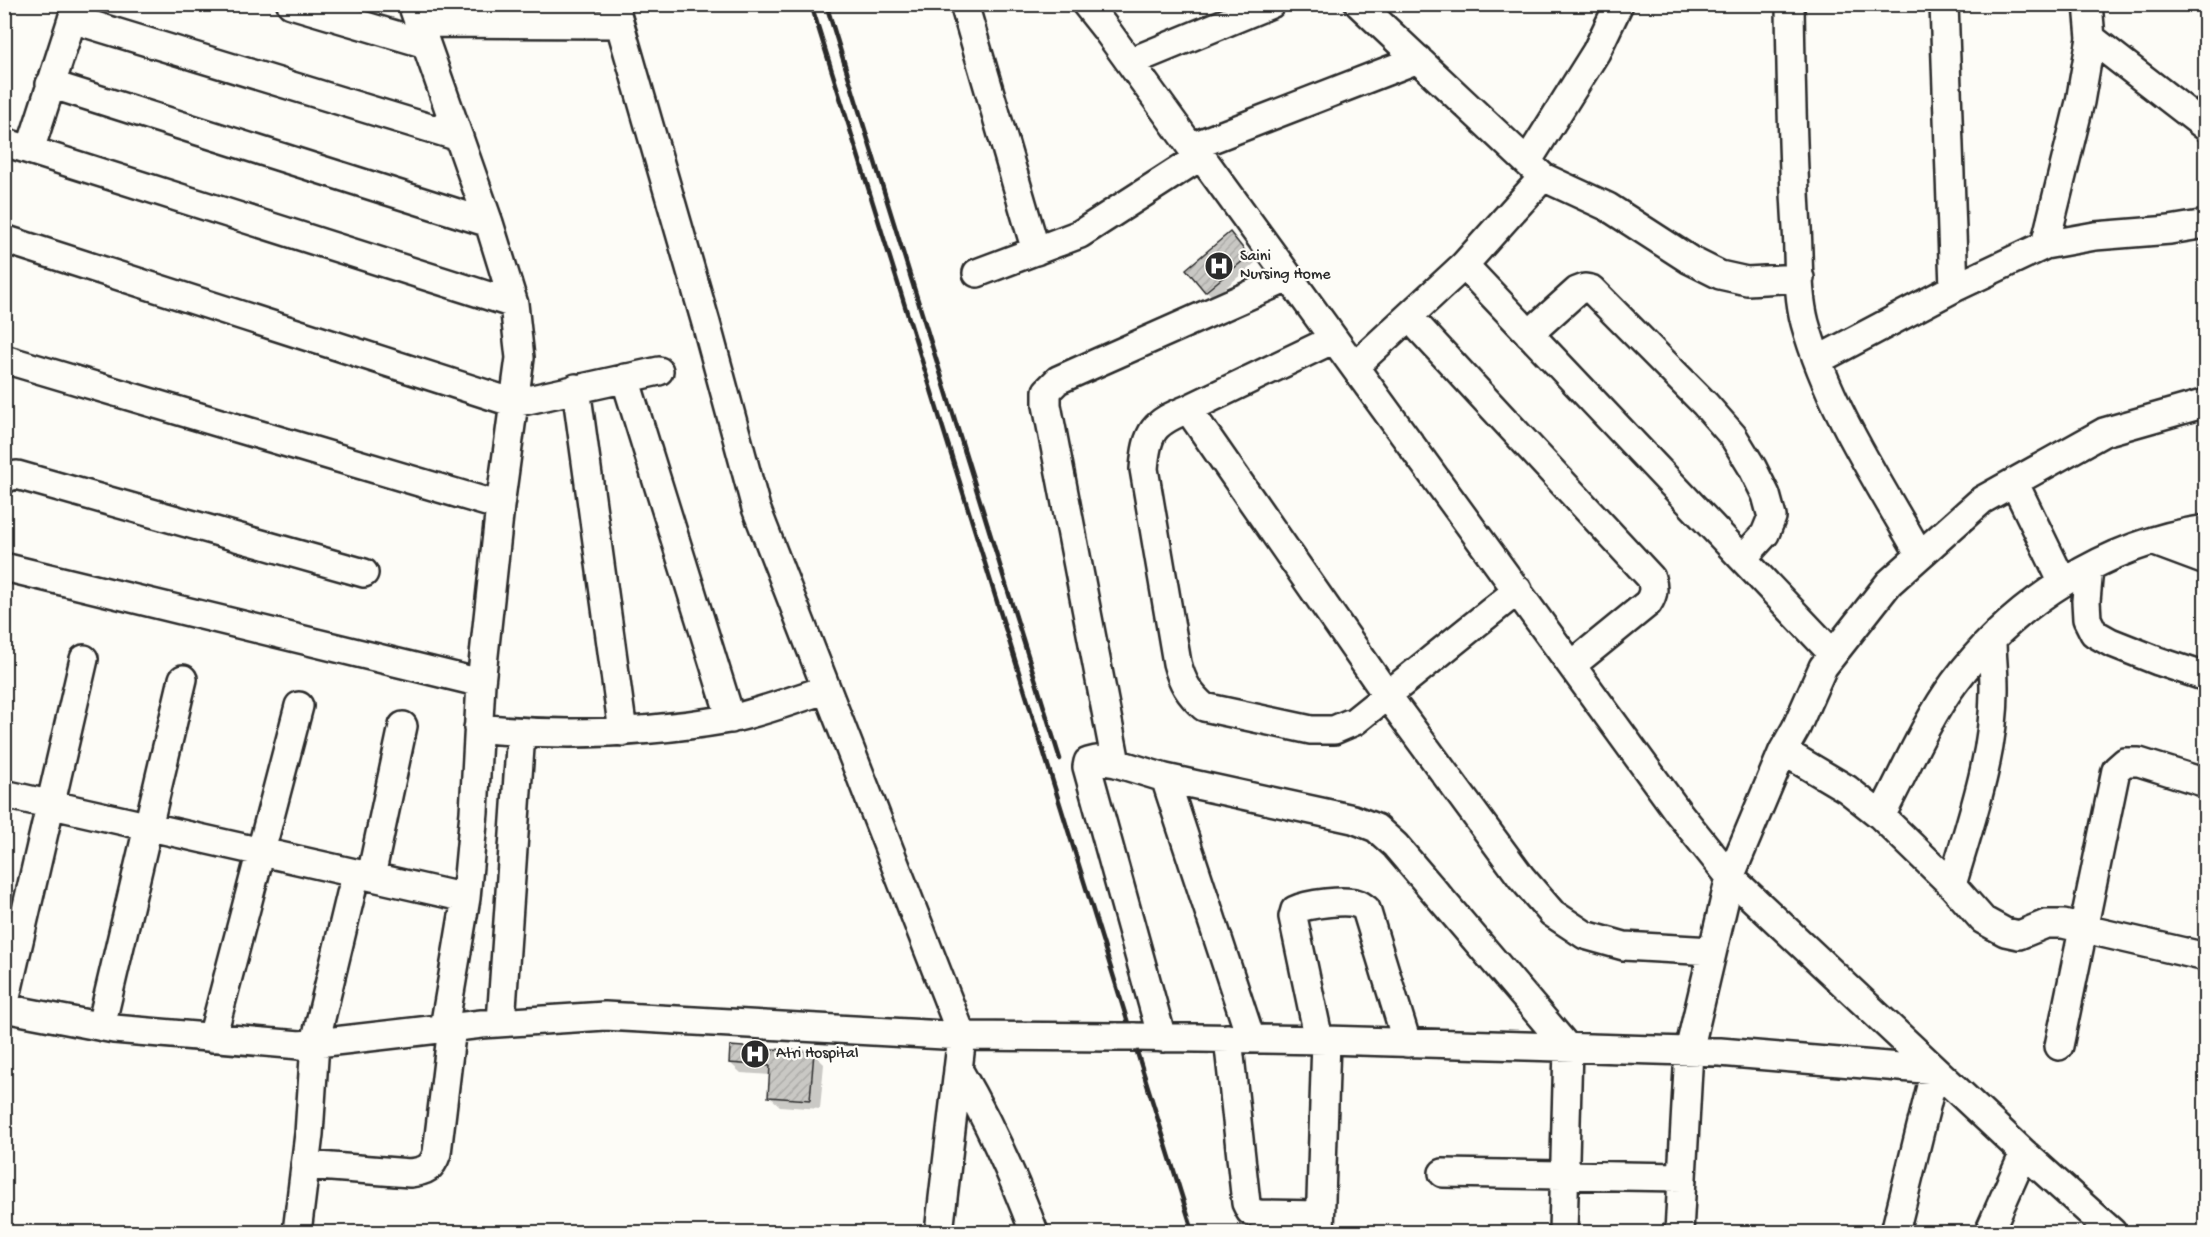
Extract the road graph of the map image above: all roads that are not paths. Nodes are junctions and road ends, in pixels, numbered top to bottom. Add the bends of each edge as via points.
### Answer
1 (291, 4) edge
2 (964, 4) edge
3 (1086, 4) edge
4 (1270, 4) edge
5 (1619, 4) edge
6 (1790, 4) edge
7 (1944, 4) edge
8 (2088, 4) edge
9 (1367, 8) edge
10 (75, 12) edge
11 (617, 14) edge
12 (419, 24) edge
13 (2091, 38) junction
14 (1418, 59) junction
15 (1130, 62) junction
16 (50, 84) junction
17 (2205, 127) edge
18 (459, 137) junction
19 (4, 142) edge
20 (30, 150) junction
21 (1196, 151) junction
22 (1535, 170) junction
23 (489, 223) junction
24 (2205, 224) edge
25 (4, 239) edge
26 (2045, 245) junction
27 (1036, 251) junction
28 (1464, 265) junction
29 (978, 273) dead end
30 (1288, 278) junction
31 (1800, 278) junction
32 (1954, 288) junction
33 (514, 304) junction
34 (1409, 318) junction
35 (1529, 334) junction
36 (1334, 339) junction
37 (4, 359) edge
38 (1818, 360) junction
39 (1354, 366) junction
40 (659, 371) dead end
41 (625, 378) junction
42 (576, 388) junction
43 (514, 403) junction
44 (2205, 403) edge
45 (1188, 409) junction
46 (4, 480) edge
47 (2013, 482) junction
48 (500, 506) junction
49 (2205, 529) edge
50 (2155, 542) junction
51 (1920, 555) junction
52 (1743, 558) junction
53 (2205, 561) edge
54 (4, 567) edge
55 (2089, 568) junction
56 (364, 573) dead end
57 (2062, 581) junction
58 (1518, 590) junction
59 (1992, 640) junction
60 (1833, 654) junction
61 (84, 659) dead end
62 (1572, 665) junction
63 (2205, 677) edge
64 (183, 679) dead end
65 (481, 683) junction
66 (825, 690) junction
67 (1387, 695) junction
68 (299, 706) dead end
69 (731, 719) junction
70 (403, 726) dead end
71 (478, 728) junction
72 (623, 732) junction
73 (521, 733) junction
74 (1783, 751) junction
75 (1116, 763) junction
76 (1165, 778) junction
77 (2205, 783) edge
78 (4, 794) edge
79 (51, 803) junction
80 (1881, 816) junction
81 (148, 826) junction
82 (261, 851) junction
83 (363, 875) junction
84 (1730, 877) junction
85 (1952, 885) junction
86 (466, 898) junction
87 (2084, 929) junction
88 (1712, 951) junction
89 (2205, 957) edge
90 (4, 1007) edge
91 (501, 1022) junction
92 (101, 1026) junction
93 (448, 1028) junction
94 (962, 1036) junction
95 (212, 1038) junction
96 (1161, 1038) junction
97 (1239, 1038) junction
98 (1322, 1040) junction
99 (315, 1043) junction
100 (1407, 1043) junction
101 (2059, 1046) dead end
102 (1568, 1048) junction
103 (1689, 1051) junction
104 (958, 1069) junction
105 (1935, 1070) junction
106 (2024, 1153) junction
107 (305, 1165) junction
108 (1443, 1173) dead end
109 (1565, 1175) junction
110 (1682, 1177) junction
111 (1320, 1224) edge
112 (2108, 1231) edge
113 (297, 1233) edge
114 (939, 1233) edge
115 (1034, 1233) edge
116 (1563, 1233) edge
117 (1679, 1233) edge
118 (1895, 1233) edge
119 (1989, 1233) edge

1 - 12 street
2 - 27 street
3 - 15 street
4 - 15 street
5 - 22 street
6 - 31 street via 1792,144
7 - 32 street
8 - 13 street
9 - 14 street
10 - 16 street
10 - 18 street
11 - 12 street
11 - 66 street via 756,508
12 - 18 street
13 - 17 street
13 - 26 street via 2080,102
14 - 21 street
14 - 22 street
15 - 21 street
16 - 20 street
16 - 23 street
18 - 23 street
19 - 20 street
20 - 33 street
21 - 27 street via 1080,234
21 - 30 street
22 - 28 street
22 - 31 street via 1608,207 1689,260 1720,275 1747,281
23 - 33 street
24 - 26 street
25 - 43 street
26 - 32 street
27 - 29 street
28 - 34 street
28 - 35 street
30 - 36 street
30 - 75 street via 1058,380 1047,391
31 - 38 street via 1805,321
32 - 38 street
33 - 43 street via 519,357
34 - 39 street
34 - 62 street via 1651,578 1653,596 1648,603
35 - 52 street
35 - 52 street via 1577,291 1591,289 1705,404 1733,436 1771,507 1769,525
36 - 39 street
36 - 45 street
37 - 48 street
38 - 51 street via 1840,414
39 - 58 street
40 - 41 street
41 - 42 street
41 - 69 street
42 - 43 street
42 - 72 street
43 - 48 street
44 - 47 street via 2104,432
45 - 67 street
45 - 67 street via 1156,426 1146,445 1144,469 1177,663 1191,696 1204,707 1311,730 1334,730 1355,721
46 - 56 street via 17,475
47 - 51 street via 1982,500
47 - 57 street
48 - 65 street
49 - 50 street
50 - 53 street
50 - 55 street via 2127,549
51 - 60 street via 1889,583
52 - 60 street
54 - 65 street
55 - 57 street
55 - 63 street via 2087,619 2094,633
57 - 59 street
58 - 62 street
58 - 67 street
59 - 80 street via 1953,685
59 - 85 street via 1994,688 1989,742 1980,789
60 - 74 street
61 - 79 street
62 - 84 street
64 - 81 street
65 - 71 street
66 - 69 street
66 - 94 street
67 - 88 street via 1552,913 1585,935 1624,946
68 - 82 street
69 - 72 street
70 - 83 street
71 - 73 street
71 - 86 street
72 - 73 street
73 - 91 street
74 - 80 street via 1847,789
74 - 84 street
75 - 76 street
75 - 96 street via 1091,760 1087,767
76 - 97 street
76 - 102 street via 1353,819 1376,828 1395,845
77 - 87 street via 2139,762 2125,762 2116,770
78 - 79 street
79 - 81 street
79 - 90 street
80 - 85 street
81 - 82 street
81 - 92 street
82 - 83 street
82 - 95 street
83 - 86 street
83 - 99 street
84 - 88 street
84 - 105 street
85 - 87 street via 1983,920 2005,932 2019,935 2046,924
86 - 93 street
87 - 89 street
87 - 101 street
88 - 103 street
90 - 92 street
91 - 93 street
91 - 94 street via 605,1016
92 - 95 street
93 - 99 street
93 - 107 street via 433,1166 410,1173
94 - 96 street, bridge
94 - 104 street
95 - 99 street
96 - 97 street
97 - 98 street
97 - 111 street via 1246,1203 1250,1211 1259,1214
98 - 100 street
98 - 100 street via 1293,918 1295,910 1303,906 1348,902 1366,909
98 - 111 street
99 - 107 street
100 - 102 street
102 - 103 street
102 - 109 street
103 - 105 street
103 - 110 street
104 - 114 street
104 - 115 street via 984,1113
105 - 106 street
105 - 118 street
106 - 112 street
106 - 119 street
107 - 113 street
108 - 109 street
109 - 110 street
109 - 116 street
110 - 117 street

